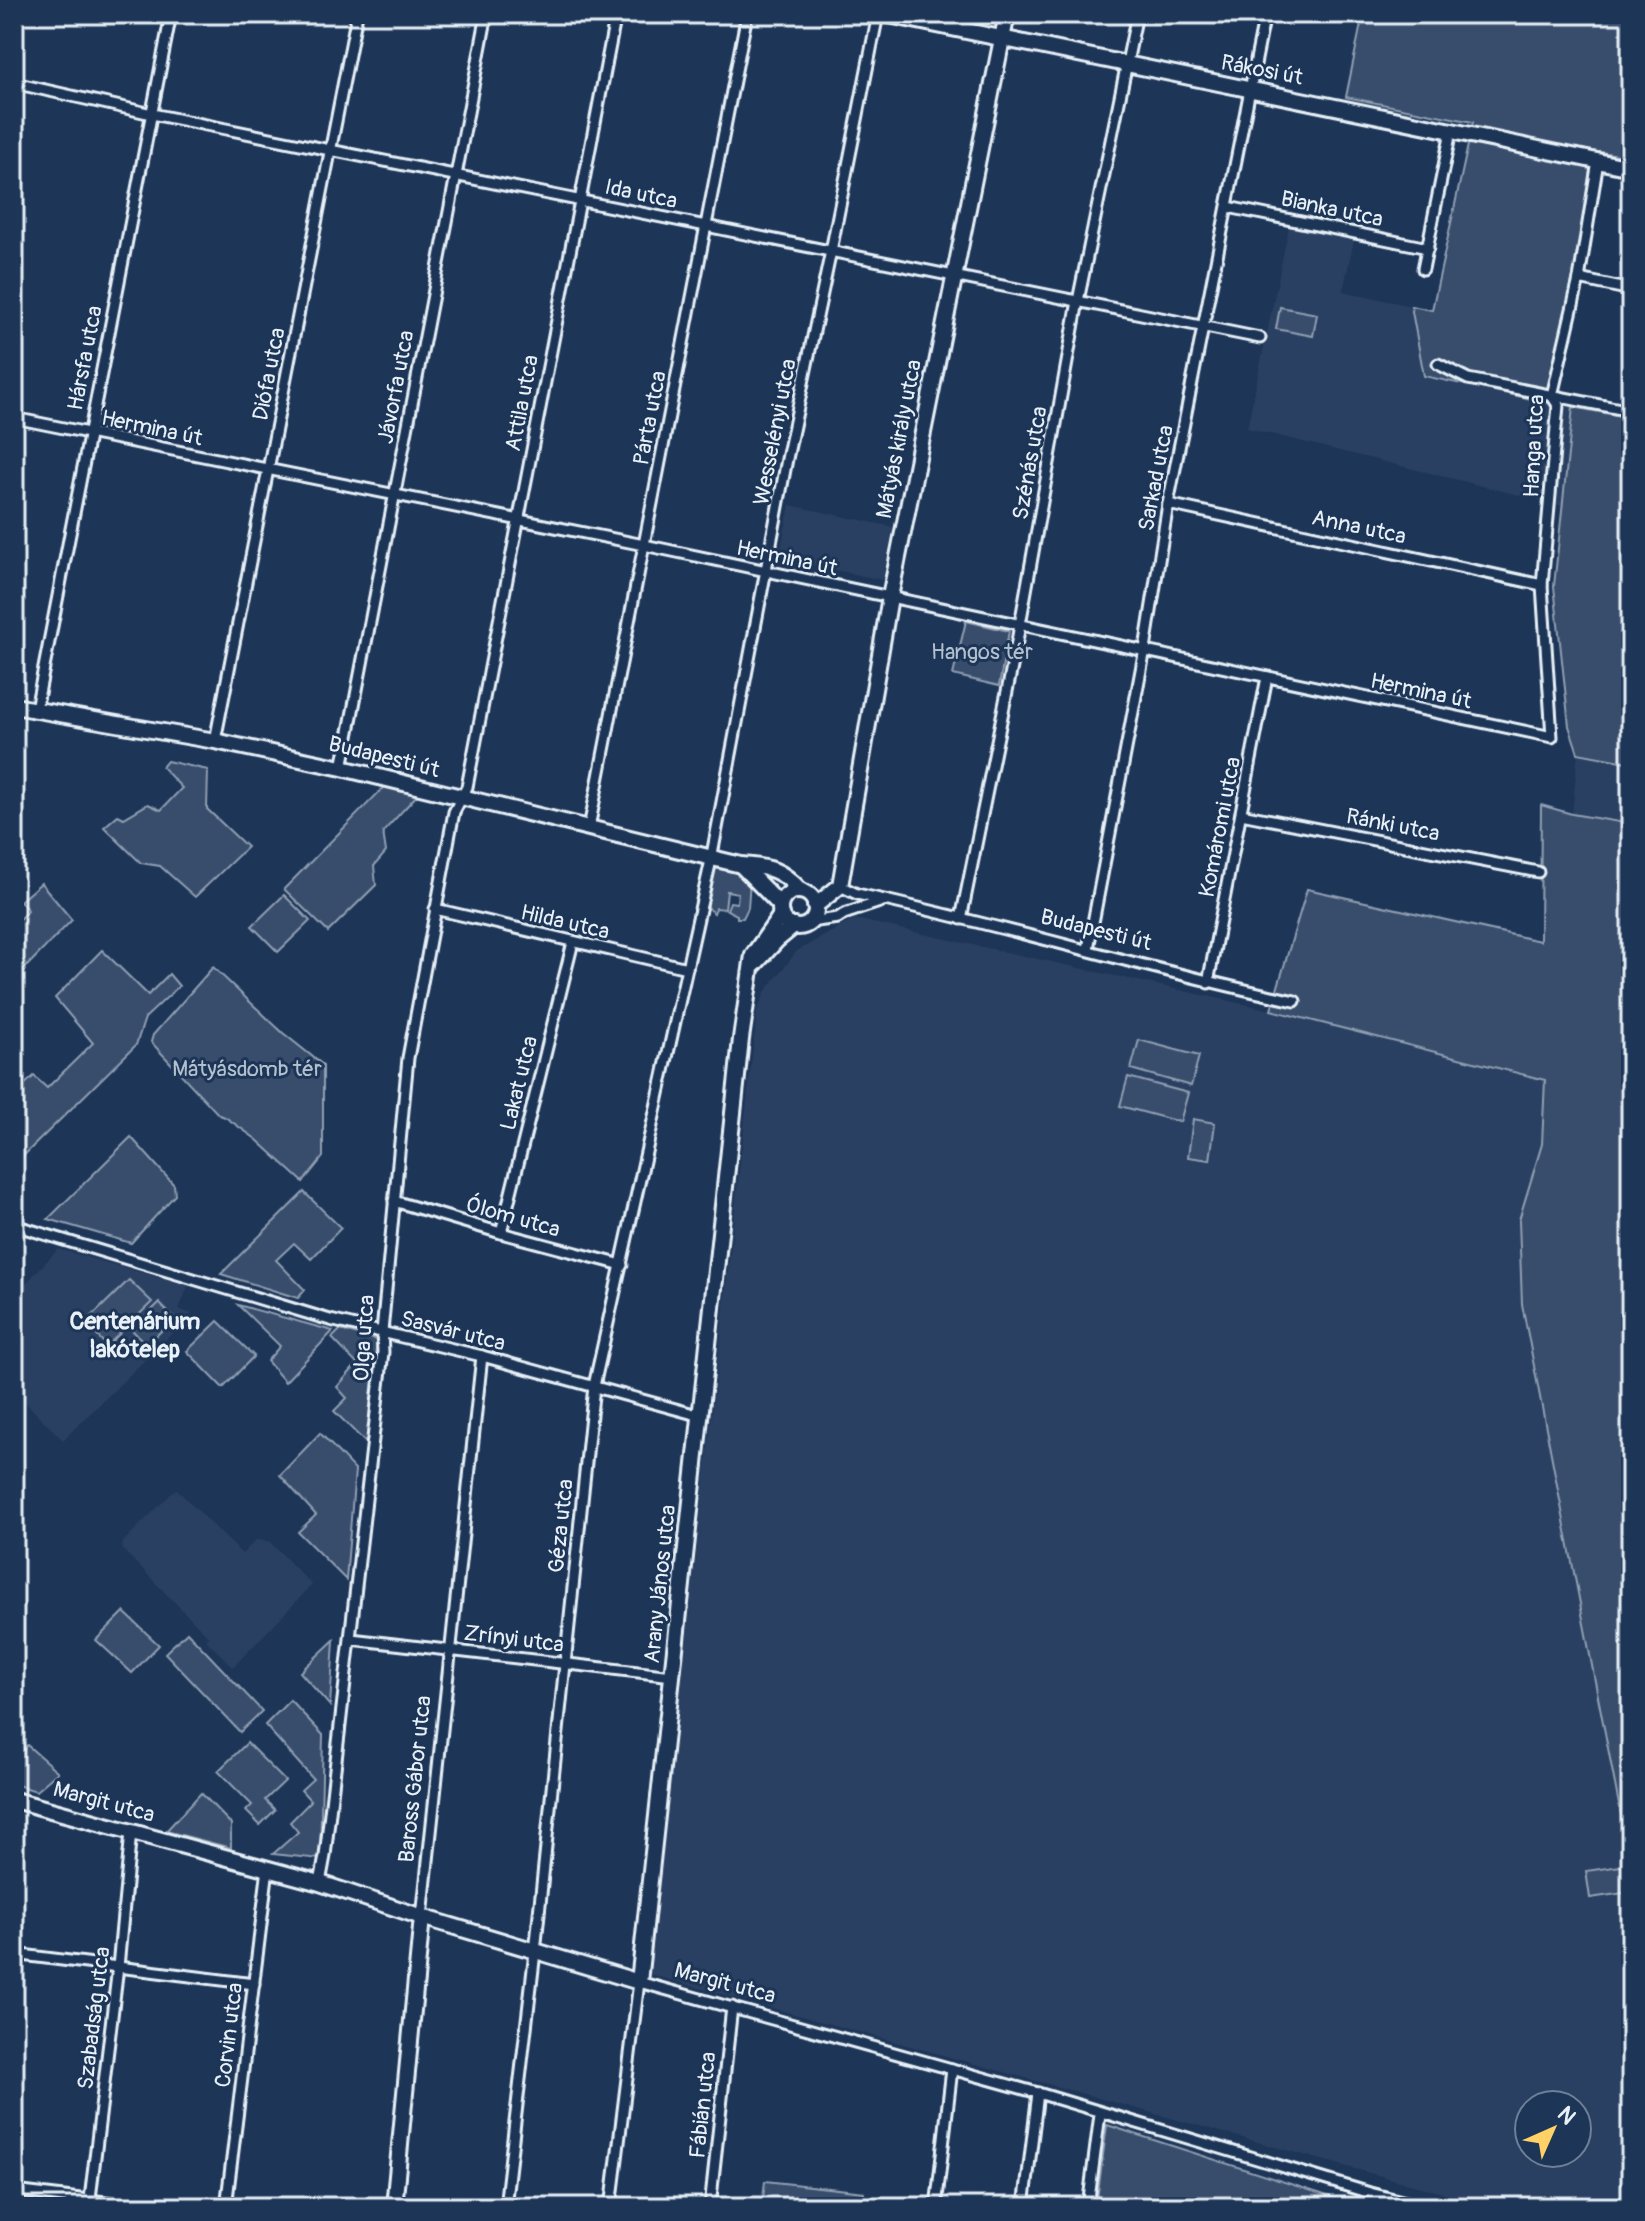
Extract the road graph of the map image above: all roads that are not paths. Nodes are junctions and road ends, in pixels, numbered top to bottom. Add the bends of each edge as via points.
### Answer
1 (171, 14) edge
2 (357, 14) edge
3 (487, 14) edge
4 (616, 14) edge
5 (747, 14) edge
6 (878, 14) edge
7 (884, 14) edge
8 (1007, 14) edge
9 (1137, 14) edge
10 (1265, 14) edge
11 (1002, 38) junction
12 (1127, 65) junction
13 (14, 83) edge
14 (1252, 90) junction
15 (152, 114) junction
16 (1451, 131) junction
17 (329, 150) junction
18 (1598, 161) junction
19 (1631, 168) edge
20 (455, 175) junction
21 (580, 199) junction
22 (1228, 207) junction
23 (706, 226) junction
24 (1428, 248) junction
25 (831, 251) junction
26 (1423, 269) dead end
27 (953, 276) junction
28 (1579, 279) junction
29 (1631, 290) edge
30 (1078, 301) junction
31 (1205, 326) junction
32 (1260, 338) dead end
33 (1438, 364) dead end
34 (1552, 396) junction
35 (1631, 411) edge
36 (14, 418) edge
37 (89, 433) junction
38 (269, 470) junction
39 (394, 494) junction
40 (1168, 504) junction
41 (518, 519) junction
42 (644, 545) junction
43 (767, 572) junction
44 (1542, 585) junction
45 (890, 597) junction
46 (1019, 624) junction
47 (1145, 649) junction
48 (1267, 677) junction
49 (14, 706) edge
50 (36, 709) junction
51 (1552, 737) joint
52 (215, 741) junction
53 (342, 768) junction
54 (461, 798) junction
55 (1241, 814) junction
56 (589, 828) junction
57 (712, 858) junction
58 (741, 865) junction
59 (1538, 872) dead end
60 (840, 880) junction
61 (886, 900) junction
62 (810, 905) junction
63 (435, 909) junction
64 (781, 910) junction
65 (961, 919) junction
66 (794, 926) junction
67 (573, 942) junction
68 (1088, 949) junction
69 (751, 966) junction
70 (687, 968) junction
71 (1208, 983) junction
72 (1295, 1001) dead end
73 (394, 1201) junction
74 (14, 1225) edge
75 (501, 1233) junction
76 (622, 1265) junction
77 (382, 1332) junction
78 (482, 1356) junction
79 (594, 1386) junction
80 (701, 1416) junction
81 (351, 1639) junction
82 (451, 1650) junction
83 (565, 1663) junction
84 (673, 1676) junction
85 (14, 1800) edge
86 (131, 1832) junction
87 (268, 1868) junction
88 (320, 1883) junction
89 (422, 1917) junction
90 (535, 1952) junction
91 (14, 1954) edge
92 (118, 1967) junction
93 (639, 1982) junction
94 (254, 1984) junction
95 (732, 2007) junction
96 (952, 2069) junction
97 (1038, 2093) junction
98 (1100, 2114) junction
99 (14, 2191) edge
100 (90, 2203) edge
101 (147, 2207) edge
102 (226, 2207) edge
103 (394, 2207) edge
104 (505, 2207) edge
105 (611, 2207) edge
106 (710, 2207) edge
107 (936, 2207) edge
108 (1024, 2207) edge
109 (1088, 2207) edge
110 (1426, 2207) edge

1 - 15 street, Hársfa utca
2 - 17 street, Diófa utca
3 - 20 street, Jávorfa utca
4 - 21 street, Attila utca
5 - 23 street, Párta utca
6 - 25 street, Wesselényi utca
7 - 11 street, Rákosi út
8 - 11 street, Mátyás király utca
9 - 12 street, Szénás utca
10 - 14 street, Sarkad utca
11 - 12 street, Rákosi út
11 - 27 street, Mátyás király utca
12 - 14 street, Rákosi út
12 - 30 street, Szénás utca
13 - 15 street, Ida utca
14 - 16 street, Rákosi út
14 - 22 street, Sarkad utca
15 - 17 street, Ida utca
15 - 37 street, Hársfa utca
16 - 18 street, Rákosi út
16 - 24 street
17 - 20 street, Ida utca
17 - 38 street, Diófa utca
18 - 19 street, Rákosi út
18 - 28 street, Hanga utca
20 - 21 street, Ida utca
20 - 39 street, Jávorfa utca
21 - 23 street, Ida utca
21 - 41 street, Attila utca
22 - 24 street, Bianka utca
22 - 31 street, Sarkad utca
23 - 25 street, Ida utca
23 - 42 street, Párta utca
24 - 26 street
25 - 27 street, Ida utca
25 - 43 street, Wesselényi utca
27 - 30 street, Ida utca
27 - 45 street, Mátyás király utca
28 - 29 street
28 - 34 street, Hanga utca
30 - 31 street, Ida utca
30 - 46 street, Szénás utca
31 - 32 street, Ida utca
31 - 40 street, Sarkad utca
33 - 34 street via 1468,379
34 - 35 street
34 - 44 street, Hanga utca via 1558,405
36 - 37 street, Hermina út
37 - 38 street, Hermina út
37 - 50 street, Hársfa utca
38 - 39 street, Hermina út
38 - 52 street, Diófa utca
39 - 41 street, Hermina út
39 - 53 street, Jávorfa utca
40 - 44 street, Anna utca
40 - 47 street, Sarkad utca
41 - 42 street, Hermina út
41 - 54 street, Attila utca
42 - 43 street, Hermina út
42 - 56 street, Párta utca
43 - 45 street, Hermina út
43 - 57 street, Wesselényi utca
44 - 51 street, Hanga utca
45 - 46 street, Hermina út
45 - 60 street, Mátyás király utca
46 - 47 street, Hermina út
46 - 65 street, Szénás utca
47 - 48 street, Hermina út
47 - 68 street, Sarkad utca
48 - 51 street, Hermina út
48 - 55 street, Komáromi utca
49 - 50 street, Budapesti út
50 - 52 street, Budapesti út
52 - 53 street, Budapesti út
53 - 54 street, Budapesti út
54 - 56 street, Budapesti út
54 - 63 street, Olga utca
55 - 59 street, Ránki utca
55 - 71 street, Komáromi utca
56 - 57 street, Budapesti út
57 - 58 street, Budapesti út
57 - 70 street, Géza utca
58 - 62 street, Budapesti út via 781,872
58 - 64 street
60 - 61 street, Budapesti út via 857,894
60 - 62 street
61 - 62 street via 838,918
61 - 65 street, Budapesti út
62 - 64 street via 786,895
62 - 66 street via 800,926
63 - 67 street, Hilda utca
63 - 73 street, Olga utca via 408,1058
64 - 66 street
64 - 69 street, Arany János utca
65 - 68 street, Budapesti út
66 - 69 street
67 - 70 street, Hilda utca
67 - 75 street, Lakat utca
68 - 71 street, Budapesti út
69 - 80 street, Arany János utca
70 - 76 street, Géza utca
71 - 72 street, Budapesti út
73 - 75 street, Ólom utca
73 - 77 street, Olga utca
74 - 77 street, Sasvár utca
75 - 76 street, Ólom utca
76 - 79 street, Géza utca
77 - 78 street, Sasvár utca
77 - 81 street, Olga utca
78 - 79 street, Sasvár utca
78 - 82 street, Baross Gábor utca
79 - 80 street, Sasvár utca
79 - 83 street, Géza utca
80 - 84 street, Arany János utca
81 - 82 street, Zrínyi utca
81 - 88 street, Olga utca
82 - 83 street, Zrínyi utca
82 - 89 street, Baross Gábor utca
83 - 84 street, Zrínyi utca
83 - 90 street, Géza utca
84 - 93 street, Arany János utca
85 - 86 street, Margit utca
86 - 87 street, Margit utca
86 - 92 street, Szabadság utca
87 - 88 street, Margit utca
87 - 94 street, Corvin utca
88 - 89 street, Margit utca
89 - 90 street, Margit utca
89 - 103 street, Baross Gábor utca
90 - 93 street, Margit utca
90 - 104 street, Géza utca
91 - 92 street
92 - 94 street
92 - 100 street, Szabadság utca
93 - 95 street, Margit utca
93 - 105 street, Arany János utca
94 - 102 street, Corvin utca
95 - 96 street, Margit utca
95 - 106 street, Fábián utca
96 - 97 street, Margit utca
96 - 107 street
97 - 98 street, Margit utca
97 - 108 street
98 - 109 street
98 - 110 street, Margit utca
99 - 100 street
100 - 101 street

